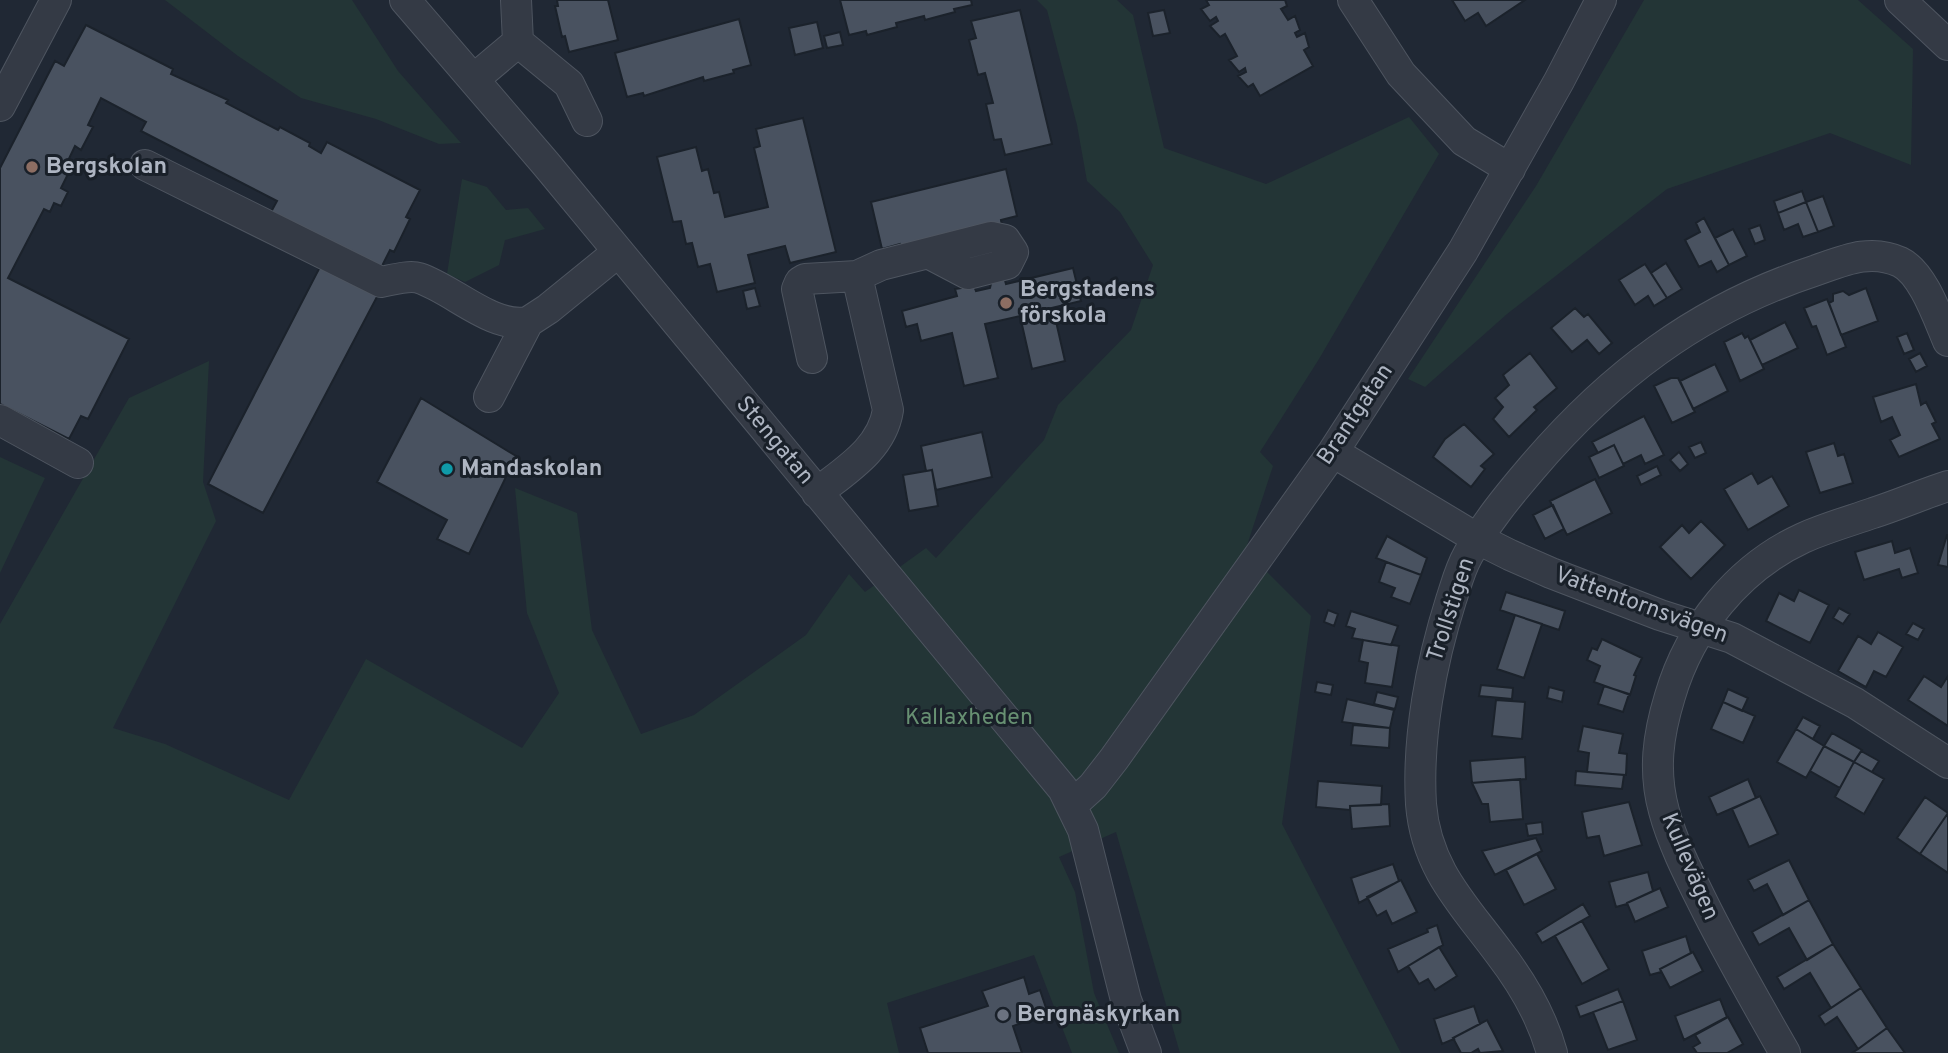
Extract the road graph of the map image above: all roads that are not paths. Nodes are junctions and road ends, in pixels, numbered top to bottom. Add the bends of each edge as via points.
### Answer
1 (56, 0) edge
2 (405, 0) edge
3 (1353, 0) edge
4 (1601, 0) edge
5 (1900, 0) edge
6 (515, 1) edge
7 (518, 42) junction
8 (1948, 45) edge
9 (474, 79) junction
10 (0, 106) edge
11 (587, 121) dead end
12 (145, 165) dead end
13 (1510, 169) junction
14 (618, 252) junction
15 (928, 253) dead end
16 (857, 276) junction
17 (528, 322) junction
18 (1948, 341) edge
19 (812, 358) dead end
20 (489, 397) dead end
21 (0, 420) edge
22 (1332, 452) junction
23 (78, 463) dead end
24 (1948, 486) edge
25 (817, 493) junction
26 (1478, 539) junction
27 (1701, 628) junction
28 (1948, 763) edge
29 (1073, 805) junction
30 (1146, 1053) edge
31 (1552, 1053) edge
32 (1785, 1053) edge

1 - 10 street
2 - 9 street, Stengatan
3 - 13 street via 1401,74 1464,141
4 - 13 street, Brantgatan
5 - 8 street
6 - 7 street
7 - 9 street
7 - 11 street via 569,84
9 - 14 street, Stengatan
12 - 17 street via 382,282 417,277 487,313 512,323
13 - 22 street, Brantgatan via 1463,251
14 - 17 street
14 - 25 street, Stengatan
15 - 16 street
16 - 19 street via 800,282 797,289
16 - 25 street via 888,410 886,423 868,452
17 - 20 street
18 - 26 street, Trollstigen via 1910,268 1884,256 1865,255 1807,273 1732,305 1634,367 1559,437
21 - 23 street
22 - 26 street, Vattentornsvägen
22 - 29 street, Brantgatan via 1114,759
24 - 27 street, Kullevägen via 1783,548 1730,589
25 - 29 street, Stengatan
26 - 27 street, Vattentornsvägen via 1551,573
26 - 31 street, Trollstigen via 1466,558 1437,646 1422,764 1423,816 1432,856 1448,887 1530,1000
27 - 28 street, Vattentornsvägen via 1732,638 1826,687
27 - 32 street, Kullevägen via 1673,685 1661,726 1657,750 1660,791 1674,840 1699,894
29 - 30 street, Stengatan via 1091,853 1126,1000

